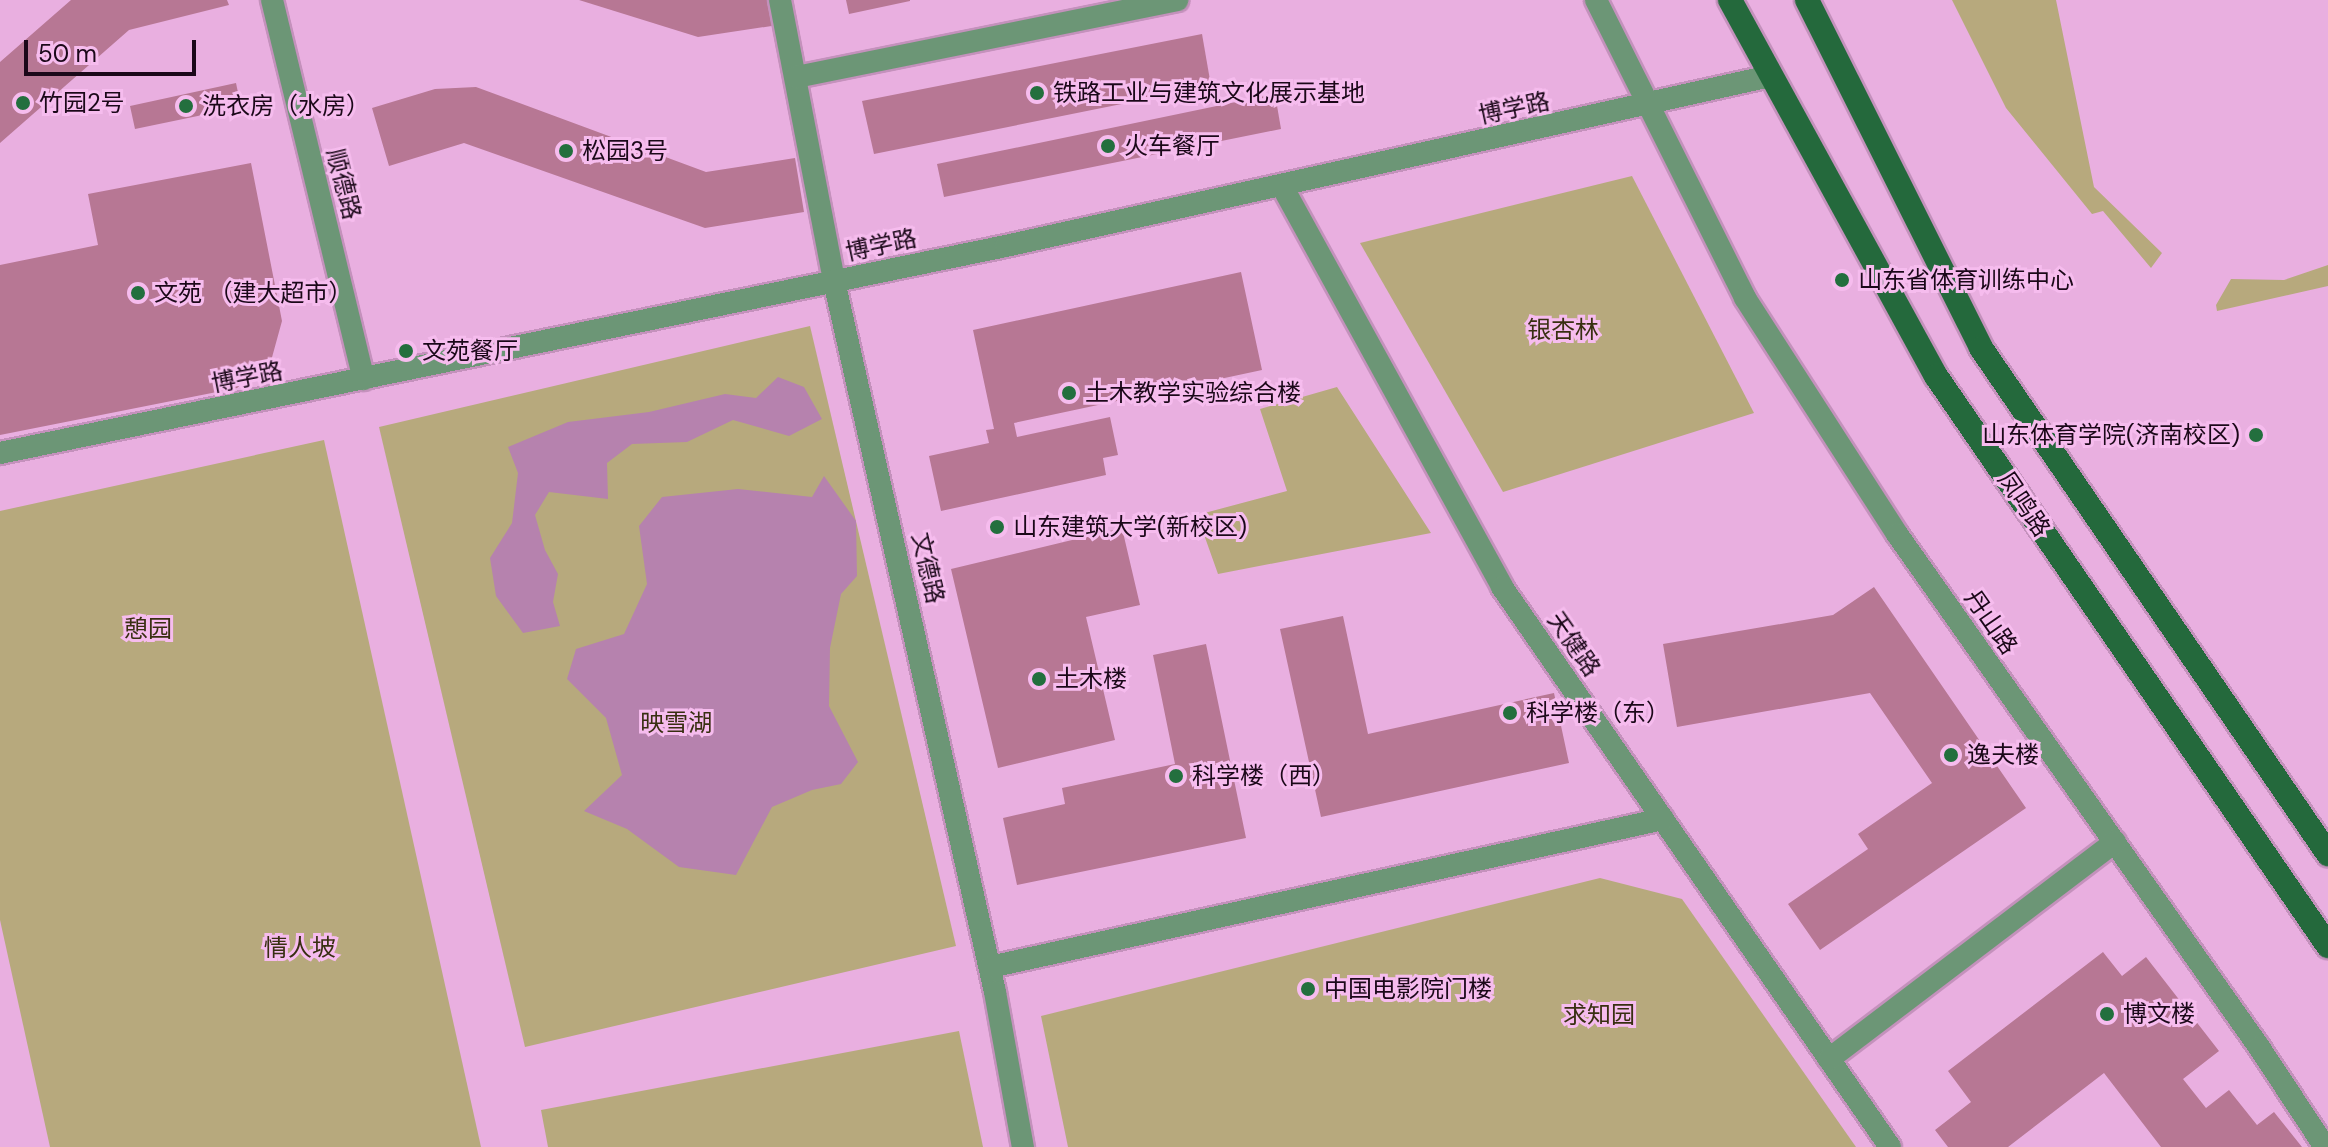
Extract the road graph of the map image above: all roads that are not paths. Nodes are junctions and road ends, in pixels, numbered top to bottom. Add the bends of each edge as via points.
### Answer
1 (272, 0) edge
2 (780, 0) edge
3 (1596, 0) edge
4 (1730, 0) edge
5 (1807, 0) edge
6 (1167, 1) edge
7 (1770, 76) junction
8 (796, 77) junction
9 (1648, 106) junction
10 (1282, 186) junction
11 (834, 281) junction
12 (364, 379) junction
13 (0, 453) edge
14 (1663, 819) junction
15 (2115, 842) junction
16 (2328, 854) edge
17 (2328, 946) edge
18 (990, 967) junction
19 (1829, 1059) junction
20 (1023, 1147) edge
21 (1890, 1147) edge
22 (2325, 1147) edge

1 - 12 street, 顺德路
2 - 8 street, 文德路
3 - 9 street, 丹山路
4 - 7 main road, 凤鸣路
5 - 16 main road via 1981,348
6 - 8 street
7 - 9 street, 博学路
7 - 17 main road, 凤鸣路 via 1936,376
8 - 11 street, 文德路
9 - 10 street, 博学路
9 - 15 street, 丹山路 via 1745,298 1897,534
10 - 11 street, 博学路
10 - 14 street, 天健路 via 1502,587
11 - 12 street, 博学路
11 - 18 street, 文德路
12 - 13 street, 博学路
14 - 18 street
14 - 19 street, 天健路
15 - 19 street
15 - 22 street, 丹山路
18 - 20 street, 文德路
19 - 21 street, 天健路

